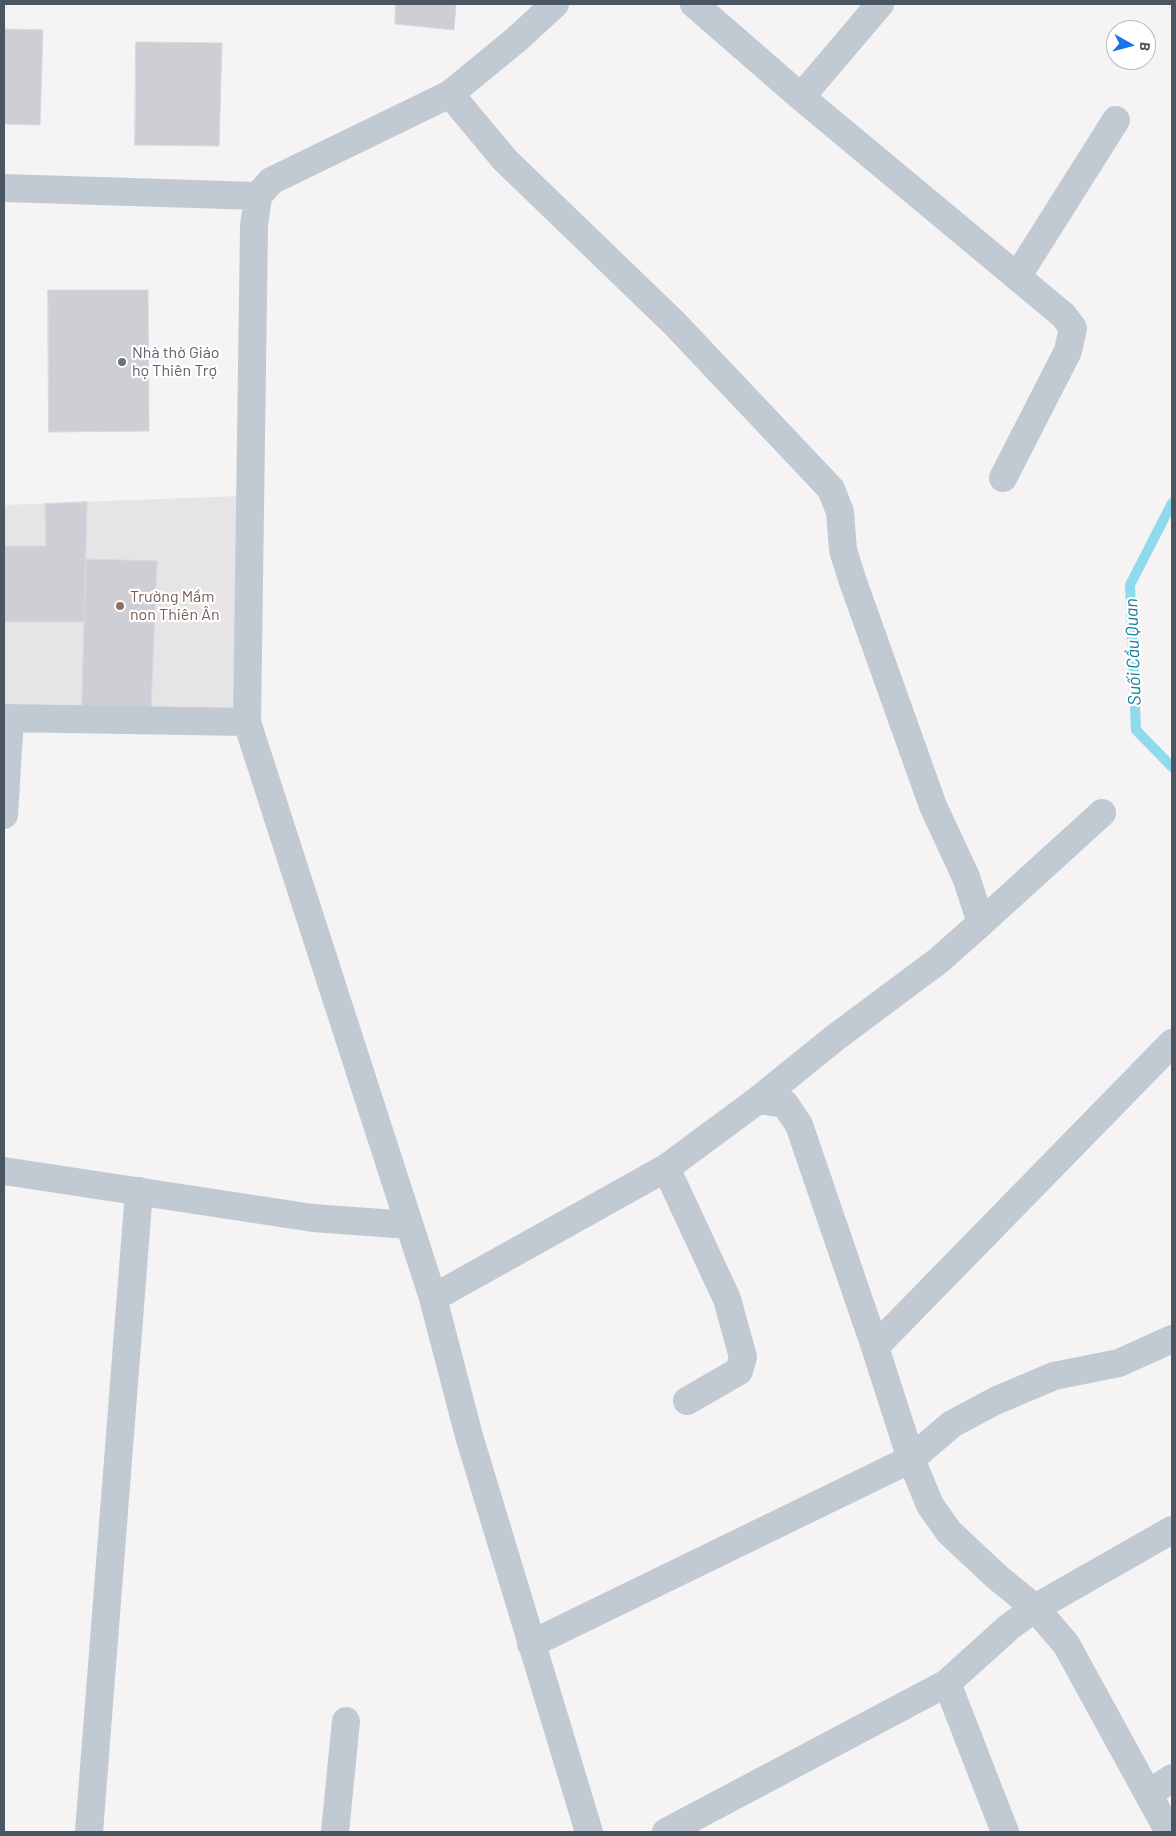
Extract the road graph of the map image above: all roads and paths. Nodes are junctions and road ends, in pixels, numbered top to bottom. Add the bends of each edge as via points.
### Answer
1 (555, 4) edge
2 (694, 4) edge
3 (880, 4) edge
4 (450, 94) junction
5 (801, 97) junction
6 (1116, 120) dead end
7 (4, 188) edge
8 (258, 196) junction
9 (1017, 277) junction
10 (1003, 478) dead end
11 (7, 718) edge
12 (247, 722) junction
13 (1102, 813) dead end
14 (4, 815) edge
15 (981, 923) junction
16 (1172, 1043) edge
17 (758, 1100) junction
18 (666, 1168) junction
19 (4, 1171) edge
20 (139, 1191) junction
21 (409, 1225) junction
22 (433, 1298) junction
23 (1172, 1339) edge
24 (875, 1347) junction
25 (687, 1401) dead end
26 (911, 1459) junction
27 (1172, 1530) edge
28 (1036, 1608) junction
29 (531, 1644) junction
30 (947, 1683) junction
31 (346, 1721) dead end
32 (1172, 1778) edge
33 (1149, 1794) junction
34 (89, 1832) edge
35 (335, 1832) edge
36 (589, 1832) edge
37 (666, 1832) edge
38 (1005, 1832) edge
39 (1169, 1832) edge

1 - 4 street
2 - 5 street
3 - 5 street
4 - 8 street via 271,181
4 - 15 street via 505,160 675,324 831,489 840,512 843,550 852,579 934,806 966,877
5 - 9 street
6 - 9 street
7 - 8 street
8 - 12 street via 254,236
9 - 10 street via 1063,315 1073,328 1068,351
11 - 12 street
11 - 14 street
12 - 21 street
13 - 15 street
15 - 17 street via 938,962 836,1037
16 - 24 street
17 - 18 street
17 - 24 street via 785,1104 799,1125
18 - 22 street
18 - 25 street via 727,1299 743,1357 739,1371
19 - 20 street
20 - 21 street via 313,1218
20 - 34 street
21 - 22 street
22 - 29 street via 469,1436
23 - 26 street via 1120,1363 1054,1376 995,1401 952,1424
24 - 26 street
26 - 28 street via 930,1505 949,1532 997,1578
26 - 29 street
27 - 28 street
28 - 30 street via 1002,1633
28 - 33 street via 1066,1644
29 - 36 street
30 - 37 street
30 - 38 street
31 - 35 street
32 - 33 street
33 - 39 street

